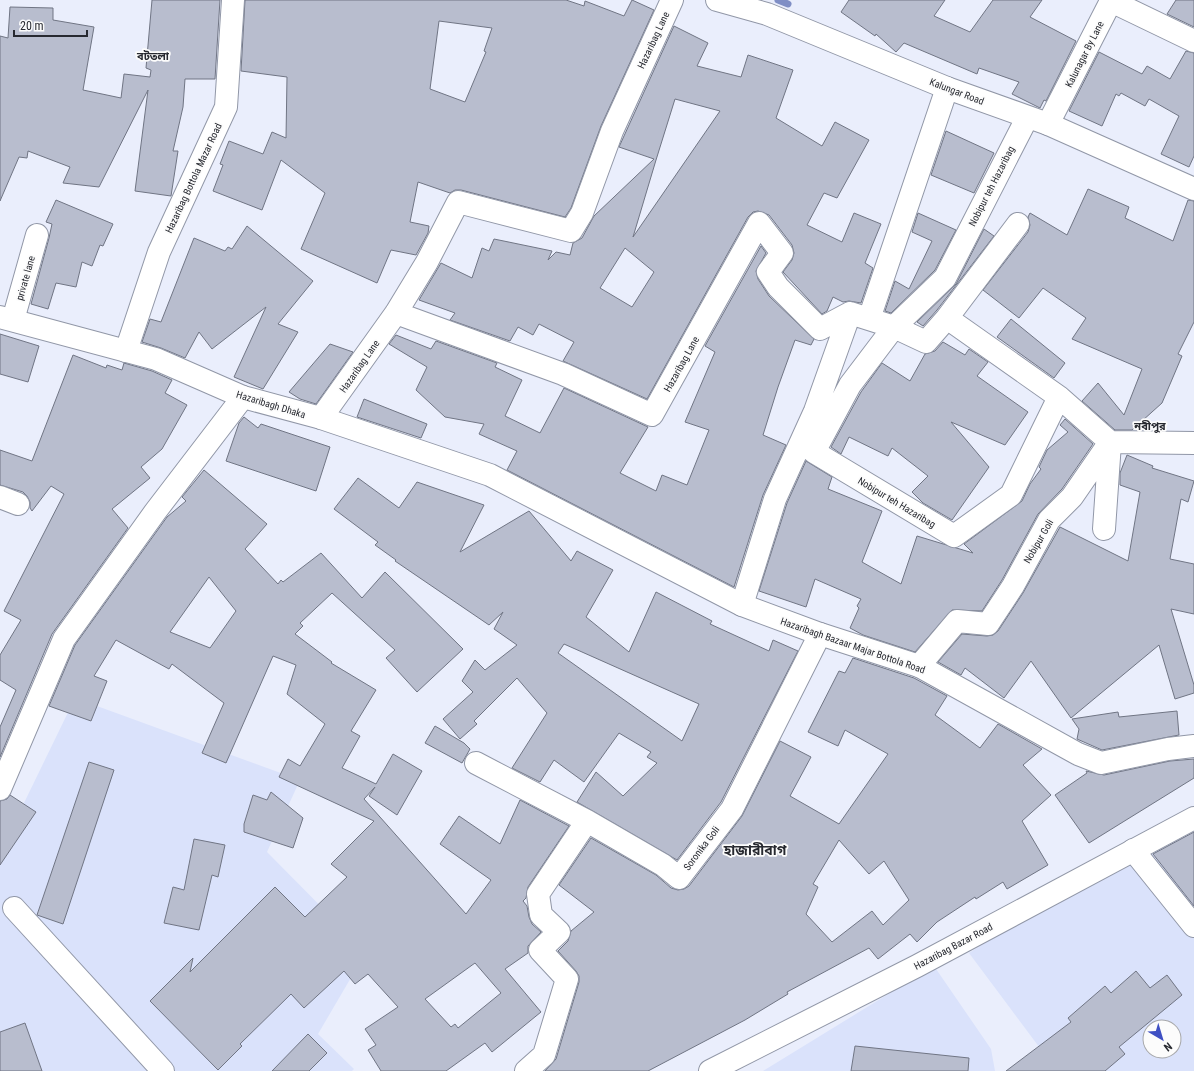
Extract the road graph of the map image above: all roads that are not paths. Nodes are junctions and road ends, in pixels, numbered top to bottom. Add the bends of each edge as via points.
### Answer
1 (233, 0) edge
2 (672, 0) edge
3 (717, 0) edge
4 (1194, 41) edge
5 (947, 88) junction
6 (1027, 118) junction
7 (1048, 124) junction
8 (1194, 189) edge
9 (1018, 224) dead end
10 (37, 235) dead end
11 (396, 313) junction
12 (860, 316) junction
13 (947, 318) junction
14 (6, 319) edge
15 (894, 327) junction
16 (126, 351) junction
17 (243, 397) junction
18 (1059, 397) junction
19 (321, 418) junction
20 (1110, 442) junction
21 (1194, 443) edge
22 (518, 489) joint
23 (1104, 529) dead end
24 (742, 605) junction
25 (820, 634) junction
26 (919, 666) junction
27 (1194, 746) edge
28 (476, 763) dead end
29 (0, 789) edge
30 (1194, 818) edge
31 (587, 821) junction
32 (1133, 850) junction
33 (14, 908) dead end
34 (1194, 926) edge
35 (163, 1071) edge
36 (526, 1071) edge
37 (710, 1071) edge

1 - 16 street, Hazaribag Bottola Mazar Road via 226,107 159,252
2 - 11 street, Hazaribag Lane via 612,131 582,213 571,232 458,202 427,262
3 - 5 street, Kalungar Road via 767,14
4 - 7 street, Kalunagar By Lane via 1111,1
5 - 6 street, Kalungar Road
5 - 12 street
6 - 7 street, Kalungar Road
6 - 15 street, Nobipur teh Hazaribag via 945,278
7 - 8 street, Kalungar Road
9 - 13 street
10 - 14 street, private lane
11 - 12 street, Hazaribag Lane via 563,374 652,415 759,223 782,253 768,272 778,287 820,329
11 - 19 street, Hazaribag Lane
12 - 15 street
12 - 24 street via 775,499
13 - 15 street via 926,342
13 - 18 street
14 - 16 street, Hazaribagh Dhaka
15 - 18 street, Nobipur teh Hazaribag via 850,385 814,452 954,536 1012,495
16 - 17 street, Hazaribagh Dhaka via 156,359
17 - 19 street, Hazaribagh Dhaka
17 - 29 street via 155,512 64,639
18 - 20 street
19 - 22 street, Hazaribagh Dhaka via 490,475
20 - 21 street
20 - 23 street
20 - 26 street, Nobipur Goli via 1072,497 1048,520 1013,586 988,624 957,621
22 - 24 street, Hazaribagh Bazaar Majar Bottola Road
24 - 25 street, Hazaribagh Bazaar Majar Bottola Road
25 - 26 street, Hazaribagh Bazaar Majar Bottola Road
25 - 31 street, Soronika Goli via 732,809 679,878 663,865
26 - 27 street, Hazaribagh Bazaar Majar Bottola Road via 1078,754 1101,763
28 - 31 street, Soronika Goli
30 - 32 street, Hazaribag Bazar Road
31 - 36 street via 538,894 541,915 559,932 540,950 567,979 544,1055
32 - 34 street
32 - 37 street, Hazaribag Bazar Road via 917,966
33 - 35 street

